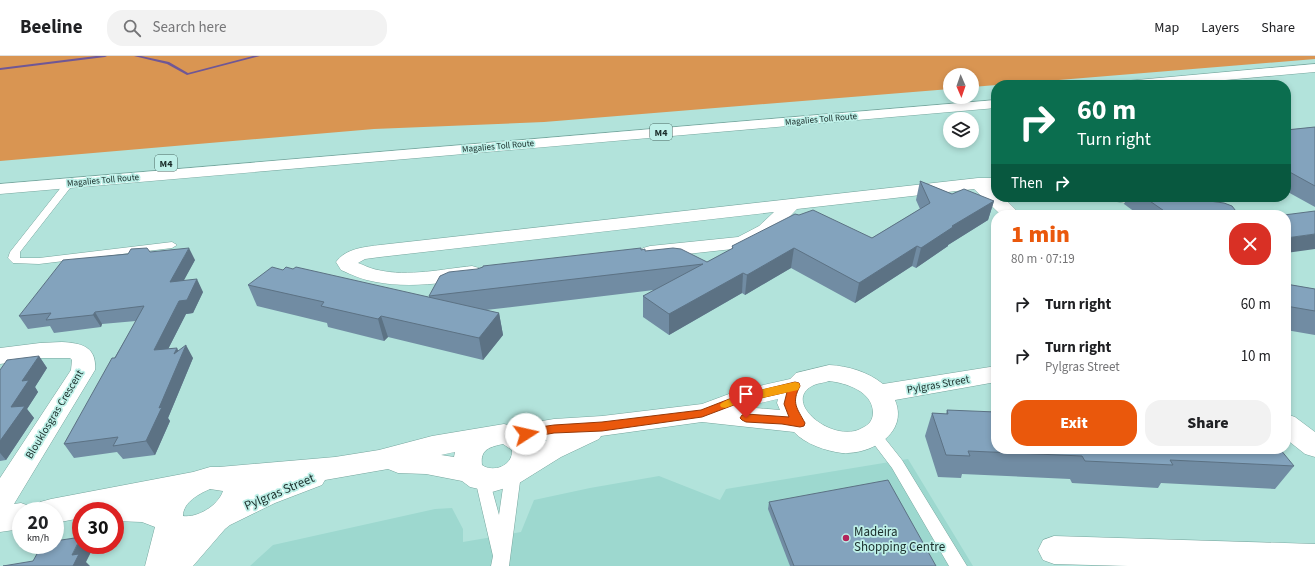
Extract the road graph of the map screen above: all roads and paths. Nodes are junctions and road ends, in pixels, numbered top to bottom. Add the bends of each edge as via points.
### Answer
1 (1315, 68) edge
2 (1315, 75) edge
3 (1182, 80) edge
4 (1262, 80) edge
5 (991, 97) edge
6 (991, 104) edge
7 (0, 178) edge
8 (69, 183) junction
9 (978, 183) junction
10 (991, 183) edge
11 (0, 189) edge
12 (991, 195) edge
13 (998, 202) edge
14 (1149, 202) edge
15 (792, 204) junction
16 (1172, 206) edge
17 (1007, 210) edge
18 (172, 245) dead end
19 (633, 254) edge
20 (492, 269) edge
21 (0, 356) edge
22 (991, 375) edge
23 (795, 386) junction
24 (879, 394) junction
25 (702, 413) junction
26 (800, 423) junction
27 (602, 426) junction
28 (1291, 428) edge
29 (874, 435) junction
30 (513, 436) junction
31 (485, 437) junction
32 (1315, 447) edge
33 (379, 461) junction
34 (335, 468) junction
35 (517, 471) junction
36 (476, 475) junction
37 (210, 479) junction
38 (0, 502) edge
39 (64, 509) edge
40 (12, 517) edge
41 (0, 519) edge
42 (218, 519) junction
43 (169, 522) junction
44 (1054, 550) dead end
45 (1315, 558) edge
46 (500, 562) edge
47 (161, 566) edge
48 (173, 566) edge
49 (958, 566) edge

1 - 3 main road
2 - 4 main road
5 - 7 main road, Magalies Toll Route / M4
6 - 8 main road, Magalies Toll Route / M4
8 - 11 main road, Magalies Toll Route / M4
8 - 18 lane via 13,258 39,261
9 - 10 main road
9 - 12 main road
9 - 15 main road
13 - 17 main road
14 - 16 main road
15 - 19 main road via 766,230 742,242
15 - 20 main road via 380,251 363,254 346,262 348,266 374,276 393,278
21 - 38 main road, Blouklosgras Crescent via 63,350 78,352 84,359 84,370
22 - 24 main road, Pylgras Street
23 - 24 main road via 815,375 843,374 857,379
23 - 25 main road via 737,400
23 - 26 main road via 790,394 790,404 793,414
24 - 29 main road via 886,405 887,417 883,427
25 - 26 main road
25 - 27 main road
26 - 29 main road via 827,439 844,442
27 - 30 main road via 554,429
27 - 35 main road via 551,450
28 - 32 main road
29 - 49 lane via 897,464
30 - 31 main road via 504,434
30 - 35 main road via 520,440 526,453 525,460
31 - 33 main road, Pylgras Street via 432,446
31 - 36 main road via 470,449 466,456 466,464
33 - 34 main road, Pylgras Street
33 - 36 main road, Pylgras Street via 426,463
34 - 37 main road, Pylgras Street
34 - 42 main road, Pylgras Street via 264,495
35 - 36 main road via 493,480
35 - 46 lane
36 - 46 lane
37 - 39 main road, Pylgras Street
37 - 42 main road via 229,480 235,484 238,491 232,507
37 - 43 main road via 188,487 174,498 167,512
39 - 43 main road, Pylgras Street via 144,510
40 - 41 main road
42 - 43 main road, Pylgras Street via 189,530 179,529
42 - 48 main road, Pylgras Street
43 - 47 main road
44 - 45 main road

